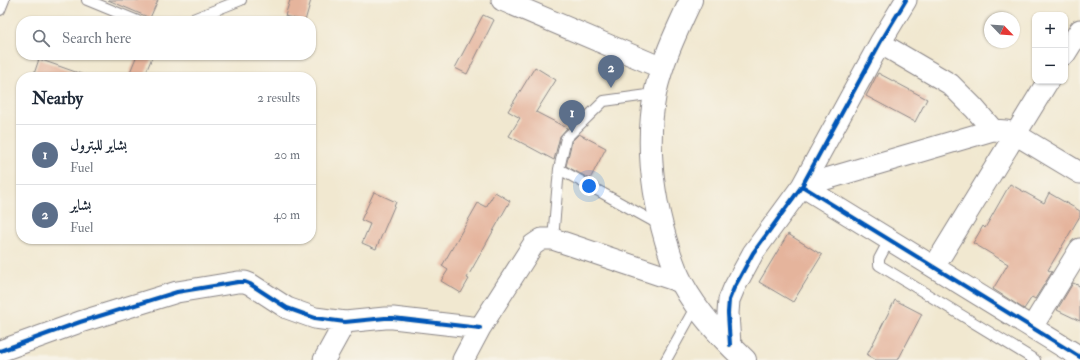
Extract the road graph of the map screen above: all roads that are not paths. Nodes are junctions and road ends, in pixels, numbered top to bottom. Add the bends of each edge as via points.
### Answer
1 (4, 0) edge
2 (87, 0) edge
3 (241, 0) edge
4 (502, 0) edge
5 (691, 0) edge
6 (906, 0) edge
7 (0, 10) edge
8 (126, 16) edge
9 (201, 16) edge
10 (1080, 31) edge
11 (880, 43) junction
12 (1068, 49) edge
13 (662, 68) junction
14 (1046, 84) edge
15 (655, 94) junction
16 (993, 130) junction
17 (1015, 134) junction
18 (559, 169) junction
19 (1080, 173) edge
20 (802, 186) junction
21 (661, 225) junction
22 (553, 239) junction
23 (889, 240) junction
24 (1080, 249) edge
25 (934, 267) junction
26 (681, 282) junction
27 (696, 306) junction
28 (345, 322) junction
29 (480, 328) junction
30 (1032, 328) junction
31 (730, 345) junction
32 (0, 351) edge
33 (1080, 357) edge
34 (324, 360) edge
35 (463, 360) edge
36 (666, 360) edge
37 (745, 360) edge
38 (1035, 360) edge

1 - 7 lane
2 - 8 lane
3 - 9 lane
4 - 13 street
5 - 13 main road
6 - 11 street
10 - 12 street
11 - 16 street via 950,84
11 - 20 street
13 - 15 main road
14 - 17 street
15 - 18 lane via 604,101 566,138
15 - 21 main road via 651,167
16 - 17 street
16 - 20 street
17 - 19 street
17 - 25 street
18 - 21 lane
18 - 22 lane
20 - 23 street
20 - 31 street via 753,253 734,288 729,300 728,313
21 - 26 main road
22 - 26 street
22 - 29 street via 542,239 534,245
23 - 25 street
23 - 38 lane via 879,264
24 - 30 street
25 - 30 street
26 - 27 main road
27 - 31 main road
27 - 36 lane
28 - 29 street via 385,318
28 - 32 street via 301,314 250,284 238,282 177,292 80,322
28 - 34 street
29 - 35 street
30 - 33 street
31 - 37 main road

